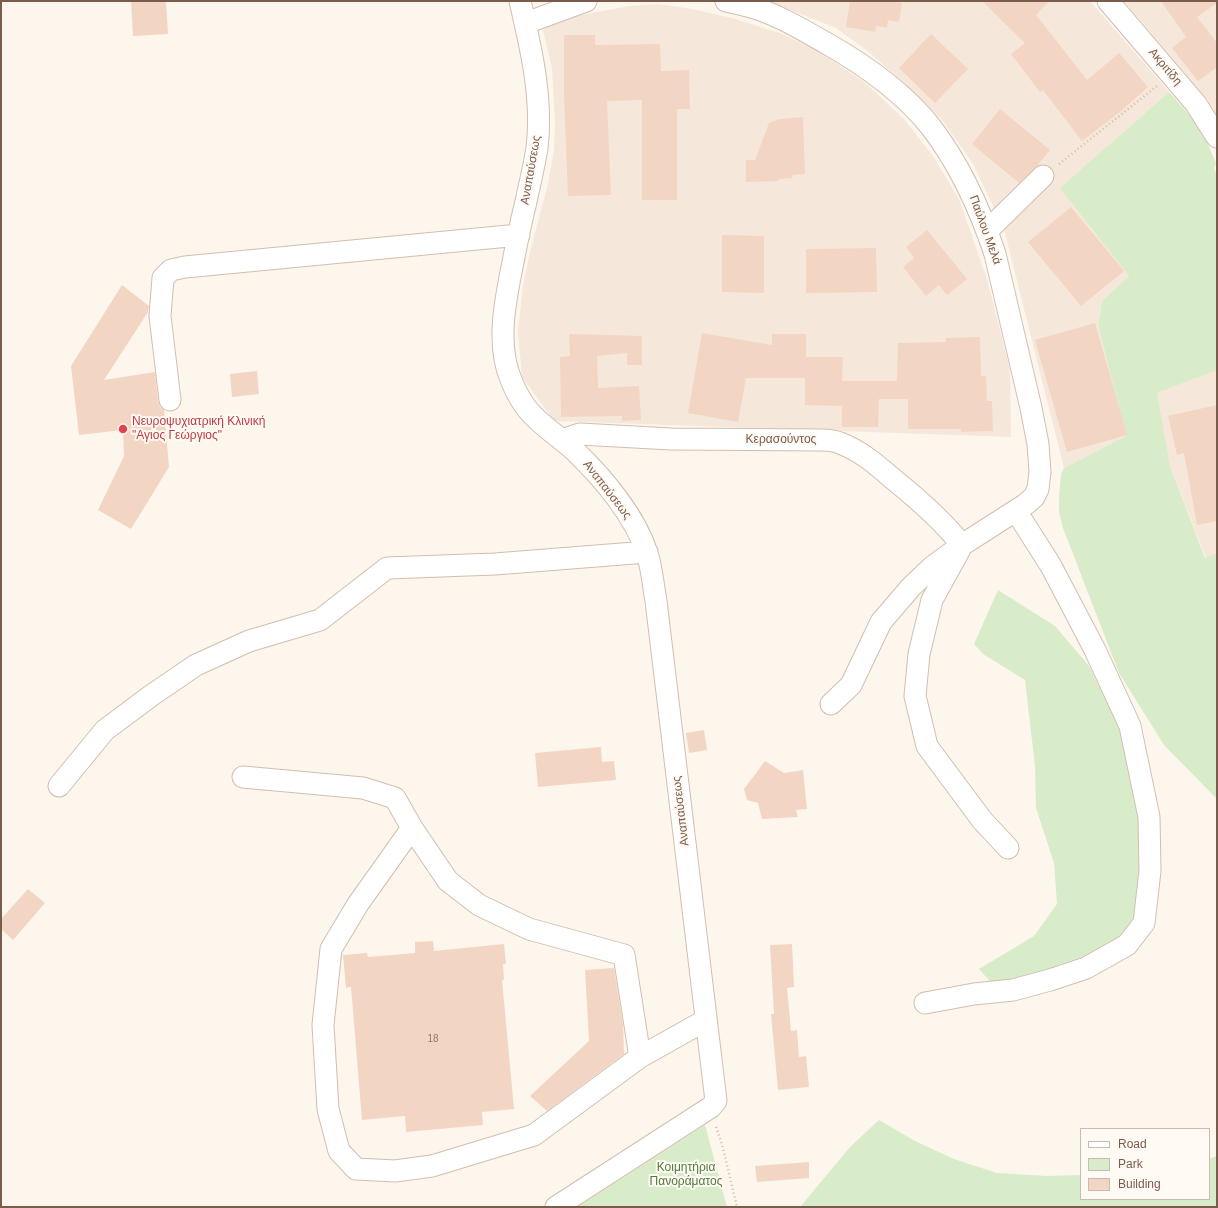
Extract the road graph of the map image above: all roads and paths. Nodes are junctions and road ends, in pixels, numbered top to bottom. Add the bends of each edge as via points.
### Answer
1 (520, 1) edge
2 (586, 1) edge
3 (726, 1) edge
4 (1108, 1) edge
5 (526, 23) junction
6 (1171, 75) junction
7 (1217, 137) edge
8 (1043, 176) joint
9 (988, 231) junction
10 (519, 235) junction
11 (170, 400) dead end
12 (562, 440) junction
13 (1016, 511) junction
14 (962, 545) junction
15 (647, 552) junction
16 (831, 704) dead end
17 (243, 778) dead end
18 (59, 786) dead end
19 (412, 828) junction
20 (1008, 848) dead end
21 (925, 1003) dead end
22 (706, 1020) junction
23 (640, 1057) junction
24 (722, 1144) dead end
25 (556, 1207) edge
26 (737, 1207) edge

1 - 5 street, Αναπαύσεως
2 - 5 street
3 - 9 street, Παύλου Μελά via 755,8 793,25 853,58 886,82 930,126 950,154 970,190
4 - 6 street, Ακριτίδη
5 - 10 street, Αναπαύσεως via 535,76 539,126 537,148
6 - 7 street, Ακριτίδη via 1196,104
6 - 8 path
8 - 9 street
9 - 13 street, Παύλου Μελά via 1008,306 1040,458 1040,481 1037,491
10 - 11 street via 172,270 163,278 160,316
10 - 12 street, Αναπαύσεως via 505,310 505,360 518,394 528,410
12 - 14 street, Κερασούντος via 580,434 671,439 835,441 862,454 880,467 925,507
12 - 15 street, Αναπαύσεως via 590,467 618,500
13 - 14 street, Παύλου Μελά
13 - 21 street via 1051,566 1095,650 1130,726 1149,817 1150,871 1144,923 1126,945 1086,968 1013,990
14 - 16 street, Παύλου Μελά via 932,567 893,606 881,622 851,685
14 - 20 street via 932,600 919,654 915,696 927,746 982,820
15 - 18 street via 496,564 386,568 320,620 249,641 196,665 105,730
15 - 22 street, Αναπαύσεως via 656,601
17 - 19 street via 363,788 395,798
19 - 23 street via 448,881 479,905 529,929 624,955
19 - 23 street via 358,904 331,949 323,1025 328,1109 339,1151 356,1169 395,1171 432,1166 534,1135
22 - 23 street
22 - 25 street, Αναπαύσεως via 716,1101 711,1107
24 - 26 path

